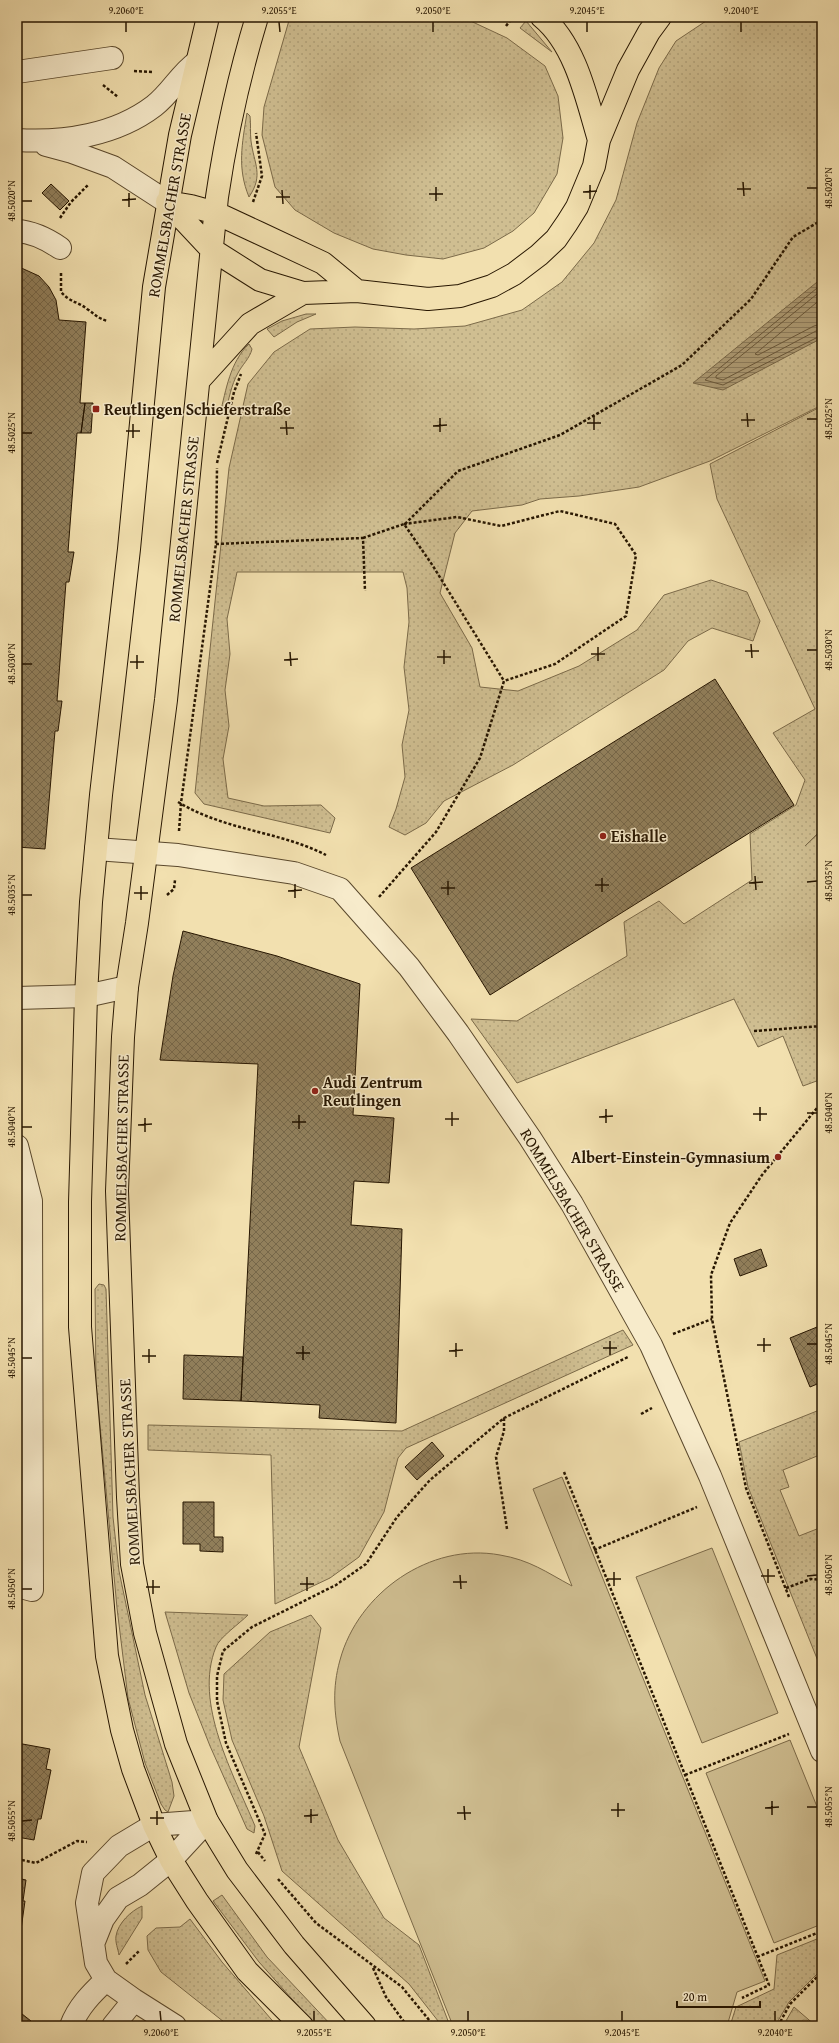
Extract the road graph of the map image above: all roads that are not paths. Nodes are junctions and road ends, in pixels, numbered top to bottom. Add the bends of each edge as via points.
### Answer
1 (208, 17) edge
2 (257, 17) edge
3 (542, 17) edge
4 (660, 17) edge
5 (199, 52) junction
6 (112, 58) dead end
7 (17, 72) edge
8 (24, 140) edge
9 (599, 140) junction
10 (167, 202) junction
11 (216, 213) junction
12 (17, 231) edge
13 (60, 248) dead end
14 (211, 249) junction
15 (357, 291) junction
16 (303, 293) junction
17 (200, 379) junction
18 (96, 849) junction
19 (145, 853) junction
20 (127, 987) junction
21 (86, 996) junction
22 (17, 998) edge
23 (17, 1146) edge
24 (25, 1588) edge
25 (822, 1751) edge
26 (207, 1821) junction
27 (154, 1825) junction
28 (171, 1860) junction
29 (92, 1945) junction
30 (106, 1980) junction
31 (134, 2000) junction
32 (71, 2026) edge
33 (113, 2026) edge
34 (175, 2026) edge
35 (302, 2026) edge
36 (365, 2026) edge

1 - 5 main road, ROMMELSBACHER STRASSE
2 - 11 main road, ROMMELSBACHER STRASSE via 241,73 223,158
3 - 9 main road via 560,37 573,61
4 - 9 main road via 636,54
5 - 8 street via 166,95 154,106 124,124 107,131 69,138
5 - 10 main road, ROMMELSBACHER STRASSE
6 - 7 street
8 - 10 street via 72,152 113,167
9 - 15 main road via 594,166 577,207 567,223 556,239 514,274 492,286 460,296 428,299
10 - 11 main road
10 - 14 main road
10 - 18 main road, ROMMELSBACHER STRASSE via 154,287
11 - 14 main road, ROMMELSBACHER STRASSE
11 - 15 main road via 323,263
12 - 13 street via 46,238
14 - 16 main road via 260,280
14 - 17 main road, ROMMELSBACHER STRASSE
15 - 16 main road
16 - 17 main road via 250,324
17 - 19 main road, ROMMELSBACHER STRASSE via 162,738
18 - 19 street, ROMMELSBACHER STRASSE
18 - 21 main road, ROMMELSBACHER STRASSE
19 - 20 main road, ROMMELSBACHER STRASSE
19 - 25 street, ROMMELSBACHER STRASSE via 178,855 294,873 340,889 409,967 530,1138 572,1204 652,1345 719,1498
20 - 21 street
20 - 26 main road, ROMMELSBACHER STRASSE via 122,1044 117,1191 132,1564 145,1633 176,1744
21 - 22 street
21 - 27 main road, ROMMELSBACHER STRASSE via 80,1202 80,1327 100,1588 107,1656 122,1730 136,1779
23 - 24 street via 31,1201
26 - 27 street
26 - 28 street
26 - 36 main road, ROMMELSBACHER STRASSE via 237,1870 294,1945
27 - 28 main road, ROMMELSBACHER STRASSE
27 - 29 street via 120,1846 93,1873 87,1903
28 - 29 street via 140,1885 118,1898 103,1919
28 - 35 main road, ROMMELSBACHER STRASSE via 247,1971
29 - 30 street via 96,1963
30 - 31 street
30 - 32 street via 89,1997
31 - 33 street
31 - 34 street

